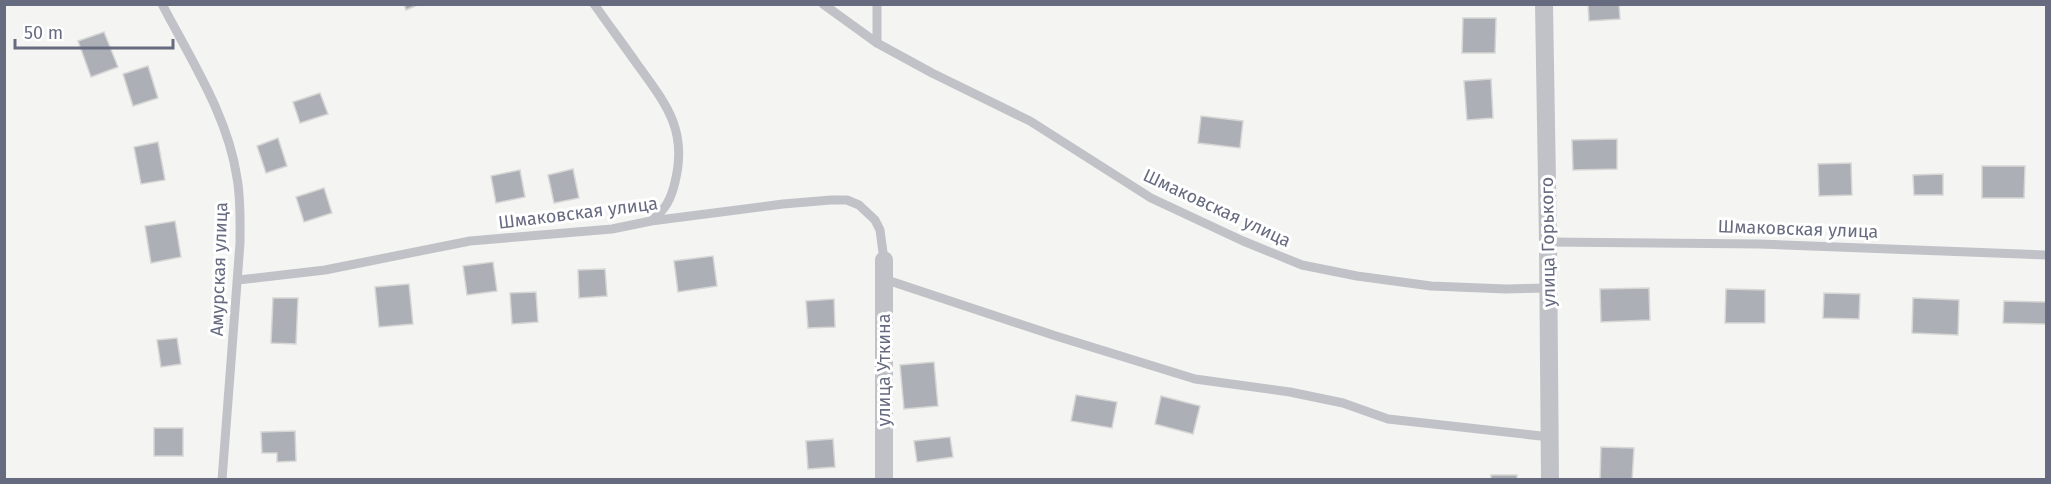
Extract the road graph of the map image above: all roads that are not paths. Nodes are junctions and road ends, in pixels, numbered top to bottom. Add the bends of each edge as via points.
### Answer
1 (162, 4) edge
2 (594, 4) edge
3 (823, 4) edge
4 (877, 4) edge
5 (1544, 4) edge
6 (877, 43) junction
7 (651, 221) junction
8 (1548, 242) junction
9 (2046, 255) edge
10 (884, 260) joint
11 (884, 279) junction
12 (238, 280) junction
13 (1549, 288) junction
14 (1550, 437) junction
15 (222, 480) edge
16 (884, 480) edge
17 (1550, 480) edge

1 - 12 lane, Амурская улица via 214,102 230,146 240,206
2 - 7 lane via 668,107 676,128 678,168 670,200
3 - 6 lane, Шмаковская улица
4 - 6 lane
5 - 8 street, улица Горького
6 - 13 lane, Шмаковская улица via 1030,121 1151,198 1302,265 1431,286
7 - 10 lane, Шмаковская улица via 847,200 860,205 875,220
7 - 12 lane, Шмаковская улица via 612,229 470,242 325,270
8 - 9 lane, Шмаковская улица via 1759,244
8 - 13 street, улица Горького
10 - 11 street, улица Уткина
11 - 14 lane via 1195,379 1290,392 1343,403 1388,419
11 - 16 street, улица Уткина
12 - 15 lane, Амурская улица
13 - 14 street, улица Горького
14 - 17 street, улица Горького

